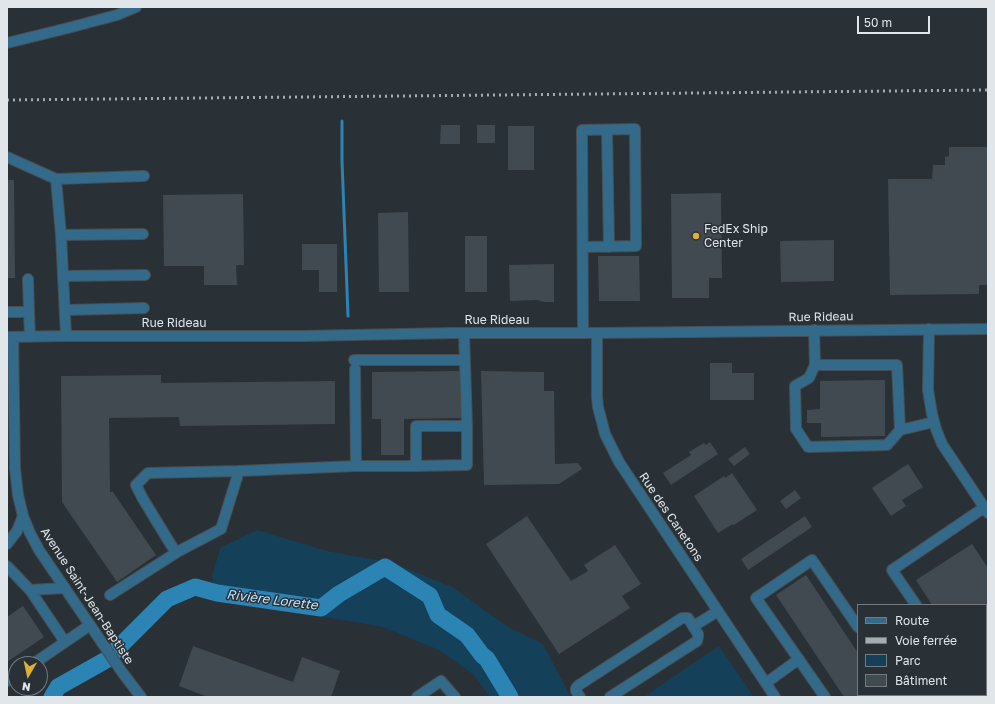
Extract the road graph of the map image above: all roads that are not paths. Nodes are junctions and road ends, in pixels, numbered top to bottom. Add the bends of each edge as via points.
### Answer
1 (136, 7) edge
2 (7, 43) edge
3 (607, 130) junction
4 (7, 157) edge
5 (144, 176) dead end
6 (56, 179) junction
7 (143, 234) dead end
8 (61, 235) junction
9 (583, 247) junction
10 (609, 247) junction
11 (145, 275) dead end
12 (64, 276) junction
13 (28, 279) dead end
14 (144, 308) dead end
15 (65, 310) junction
16 (7, 312) edge
17 (29, 312) junction
18 (929, 329) junction
19 (988, 329) edge
20 (814, 330) junction
21 (583, 332) junction
22 (464, 333) junction
23 (597, 333) junction
24 (66, 336) junction
25 (10, 337) edge
26 (30, 337) junction
27 (465, 360) junction
28 (815, 365) junction
29 (10, 371) edge
30 (934, 422) junction
31 (466, 426) junction
32 (900, 430) junction
33 (11, 455) edge
34 (356, 466) junction
35 (416, 466) junction
36 (239, 471) junction
37 (986, 510) edge
38 (23, 516) junction
39 (7, 544) edge
40 (176, 553) junction
41 (7, 566) edge
42 (65, 588) junction
43 (30, 590) junction
44 (110, 595) dead end
45 (915, 604) edge
46 (718, 611) junction
47 (90, 625) junction
48 (694, 626) junction
49 (857, 626) edge
50 (64, 642) junction
51 (44, 656) edge
52 (799, 659) junction
53 (766, 683) junction
54 (135, 695) edge
55 (416, 697) edge
56 (455, 697) edge
57 (580, 697) edge
58 (610, 697) edge
59 (775, 697) edge
60 (825, 697) edge

1 - 2 street via 103,19
3 - 9 street via 582,130
3 - 10 street
3 - 10 street via 635,129 636,246
4 - 6 street
5 - 6 street
6 - 8 street
7 - 8 street
8 - 12 street
9 - 10 street
9 - 21 street
11 - 12 street
12 - 15 street
13 - 17 street
14 - 15 street
15 - 24 street
16 - 17 street
17 - 26 street
18 - 19 street, Rue Rideau
18 - 20 street, Rue Rideau
18 - 30 street via 928,390
20 - 23 street, Rue Rideau
20 - 28 street
21 - 22 street, Rue Rideau
21 - 23 street, Rue Rideau
22 - 24 street, Rue Rideau
22 - 27 street
23 - 46 street, Rue des Canetons via 597,397 605,434 619,462
24 - 26 street, Rue Rideau
25 - 26 street, Rue Rideau
25 - 29 street, Avenue Saint-Jean-Baptiste
27 - 31 street
27 - 34 street via 355,365
28 - 32 street via 897,365
28 - 32 street via 809,378 795,386 796,429 808,448 887,445
29 - 33 street, Avenue Saint-Jean-Baptiste
30 - 32 street
30 - 37 street via 942,444
31 - 35 street via 416,426
31 - 35 street via 467,465
33 - 38 street, Avenue Saint-Jean-Baptiste
34 - 35 street
34 - 36 street
36 - 40 street via 221,529
36 - 40 street via 148,473 136,485
37 - 45 street via 892,570
38 - 39 street via 17,531
38 - 42 street, Avenue Saint-Jean-Baptiste via 39,550
40 - 44 street
41 - 43 street
42 - 43 street
42 - 47 street, Avenue Saint-Jean-Baptiste
43 - 50 street
46 - 48 street
46 - 53 street, Rue des Canetons
47 - 50 street
47 - 54 street, Avenue Saint-Jean-Baptiste
48 - 57 street via 688,618 682,618 579,685 576,690
48 - 58 street via 698,634 697,641
49 - 52 street via 812,560 756,598
50 - 51 street
52 - 53 street
52 - 60 street
53 - 59 street, Rue des Canetons
55 - 56 street via 441,681

